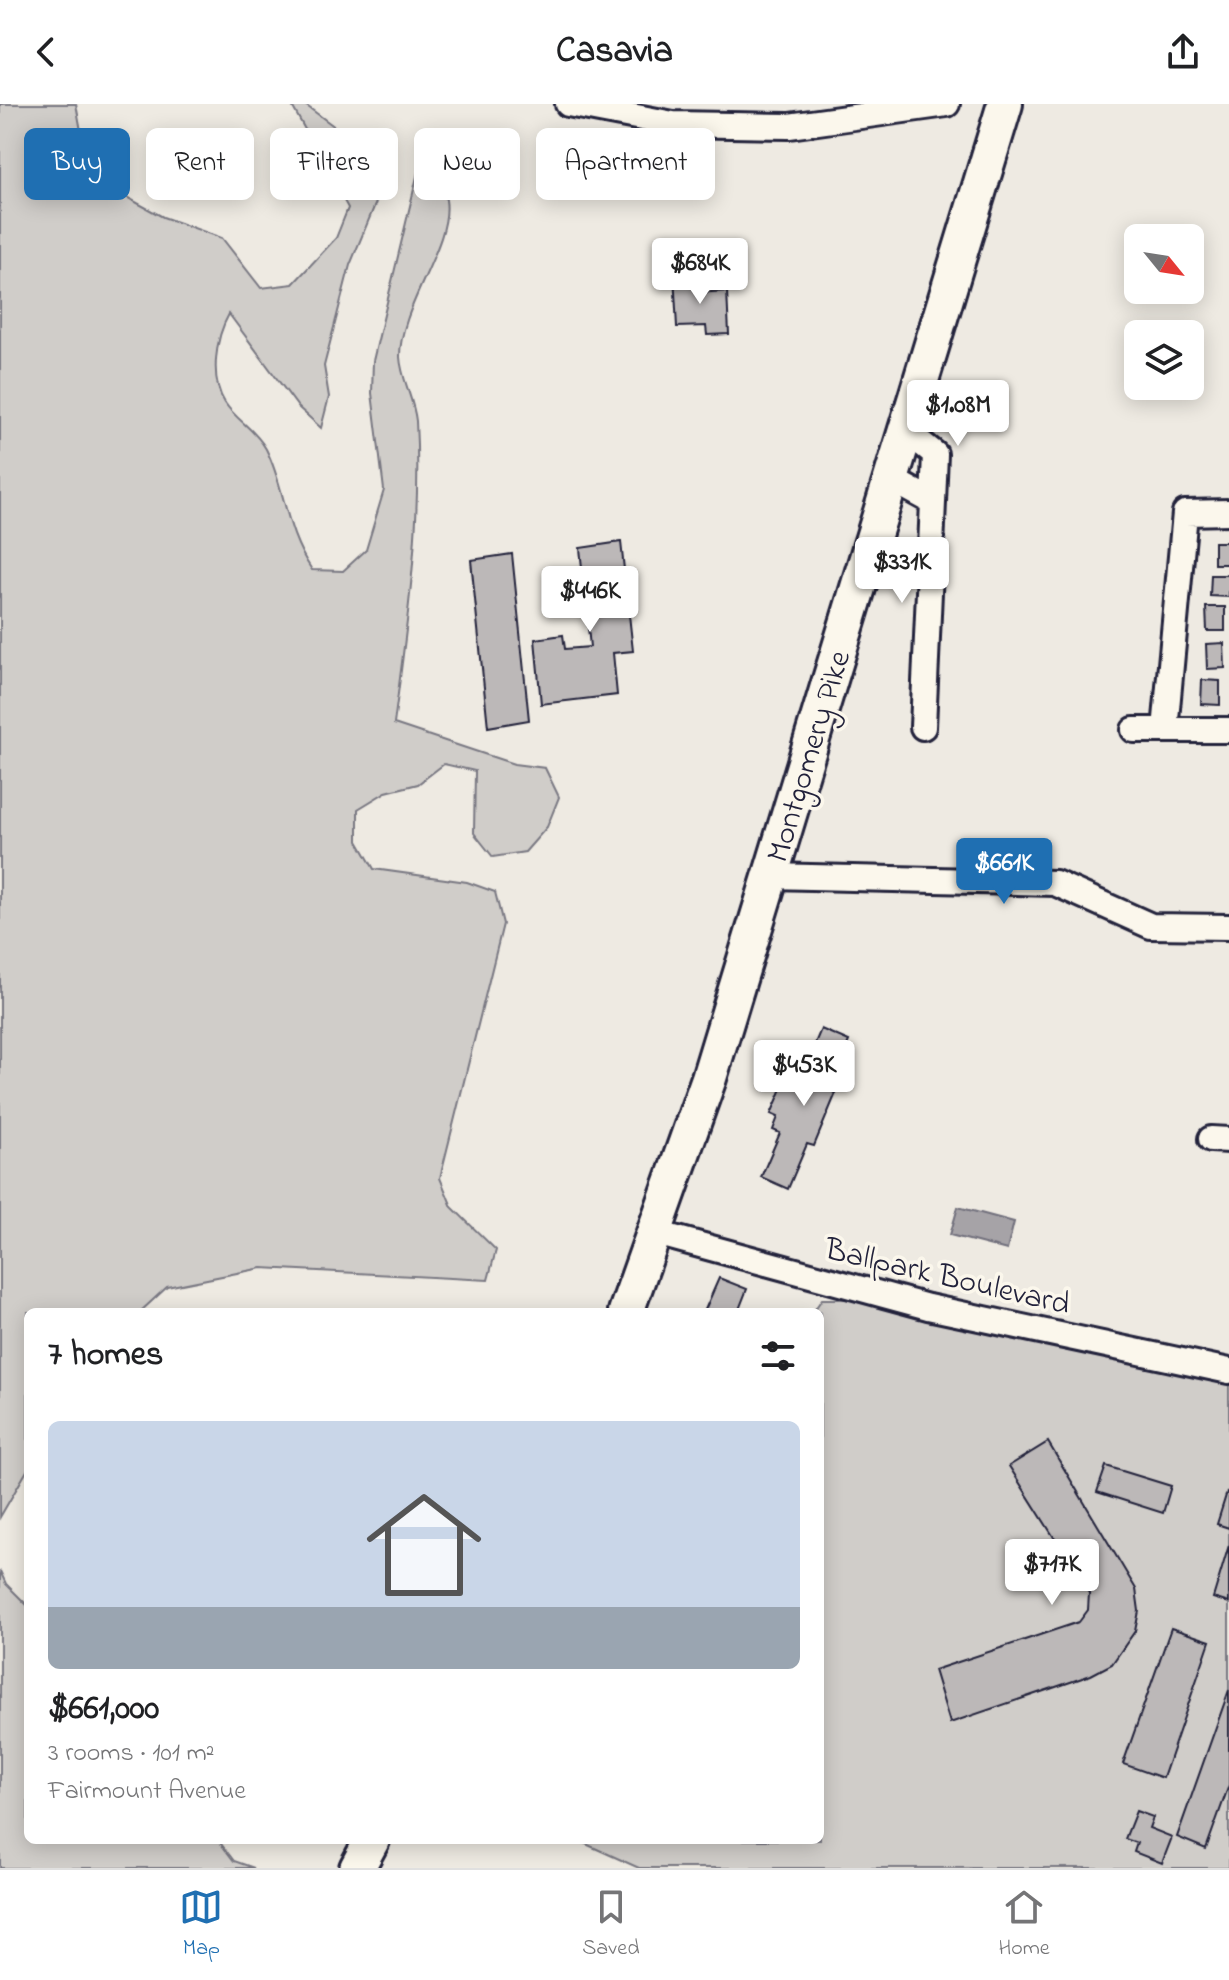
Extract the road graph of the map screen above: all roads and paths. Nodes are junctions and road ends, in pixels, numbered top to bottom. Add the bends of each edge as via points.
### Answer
1 (568, 104) edge
2 (947, 104) edge
3 (1005, 104) edge
4 (905, 430) junction
5 (891, 479) junction
6 (933, 502) junction
7 (1229, 512) edge
8 (923, 727) dead end
9 (1134, 730) dead end
10 (1165, 730) junction
11 (1229, 730) edge
12 (770, 876) junction
13 (1229, 927) edge
14 (656, 1233) junction
15 (628, 1308) edge
16 (1229, 1371) edge
17 (370, 1844) edge
18 (357, 1868) edge

1 - 2 street via 673,124 774,126
3 - 4 highway, Montgomery Pike
4 - 5 highway, Montgomery Pike
4 - 6 street via 935,454
5 - 6 street
5 - 12 highway, Montgomery Pike
6 - 8 street
7 - 10 street via 1185,513
9 - 10 street
10 - 11 street
12 - 13 street via 1055,883 1151,926
12 - 14 highway, Montgomery Pike
14 - 15 highway, Montgomery Pike
14 - 16 street, Ballpark Boulevard via 928,1307
17 - 18 highway

